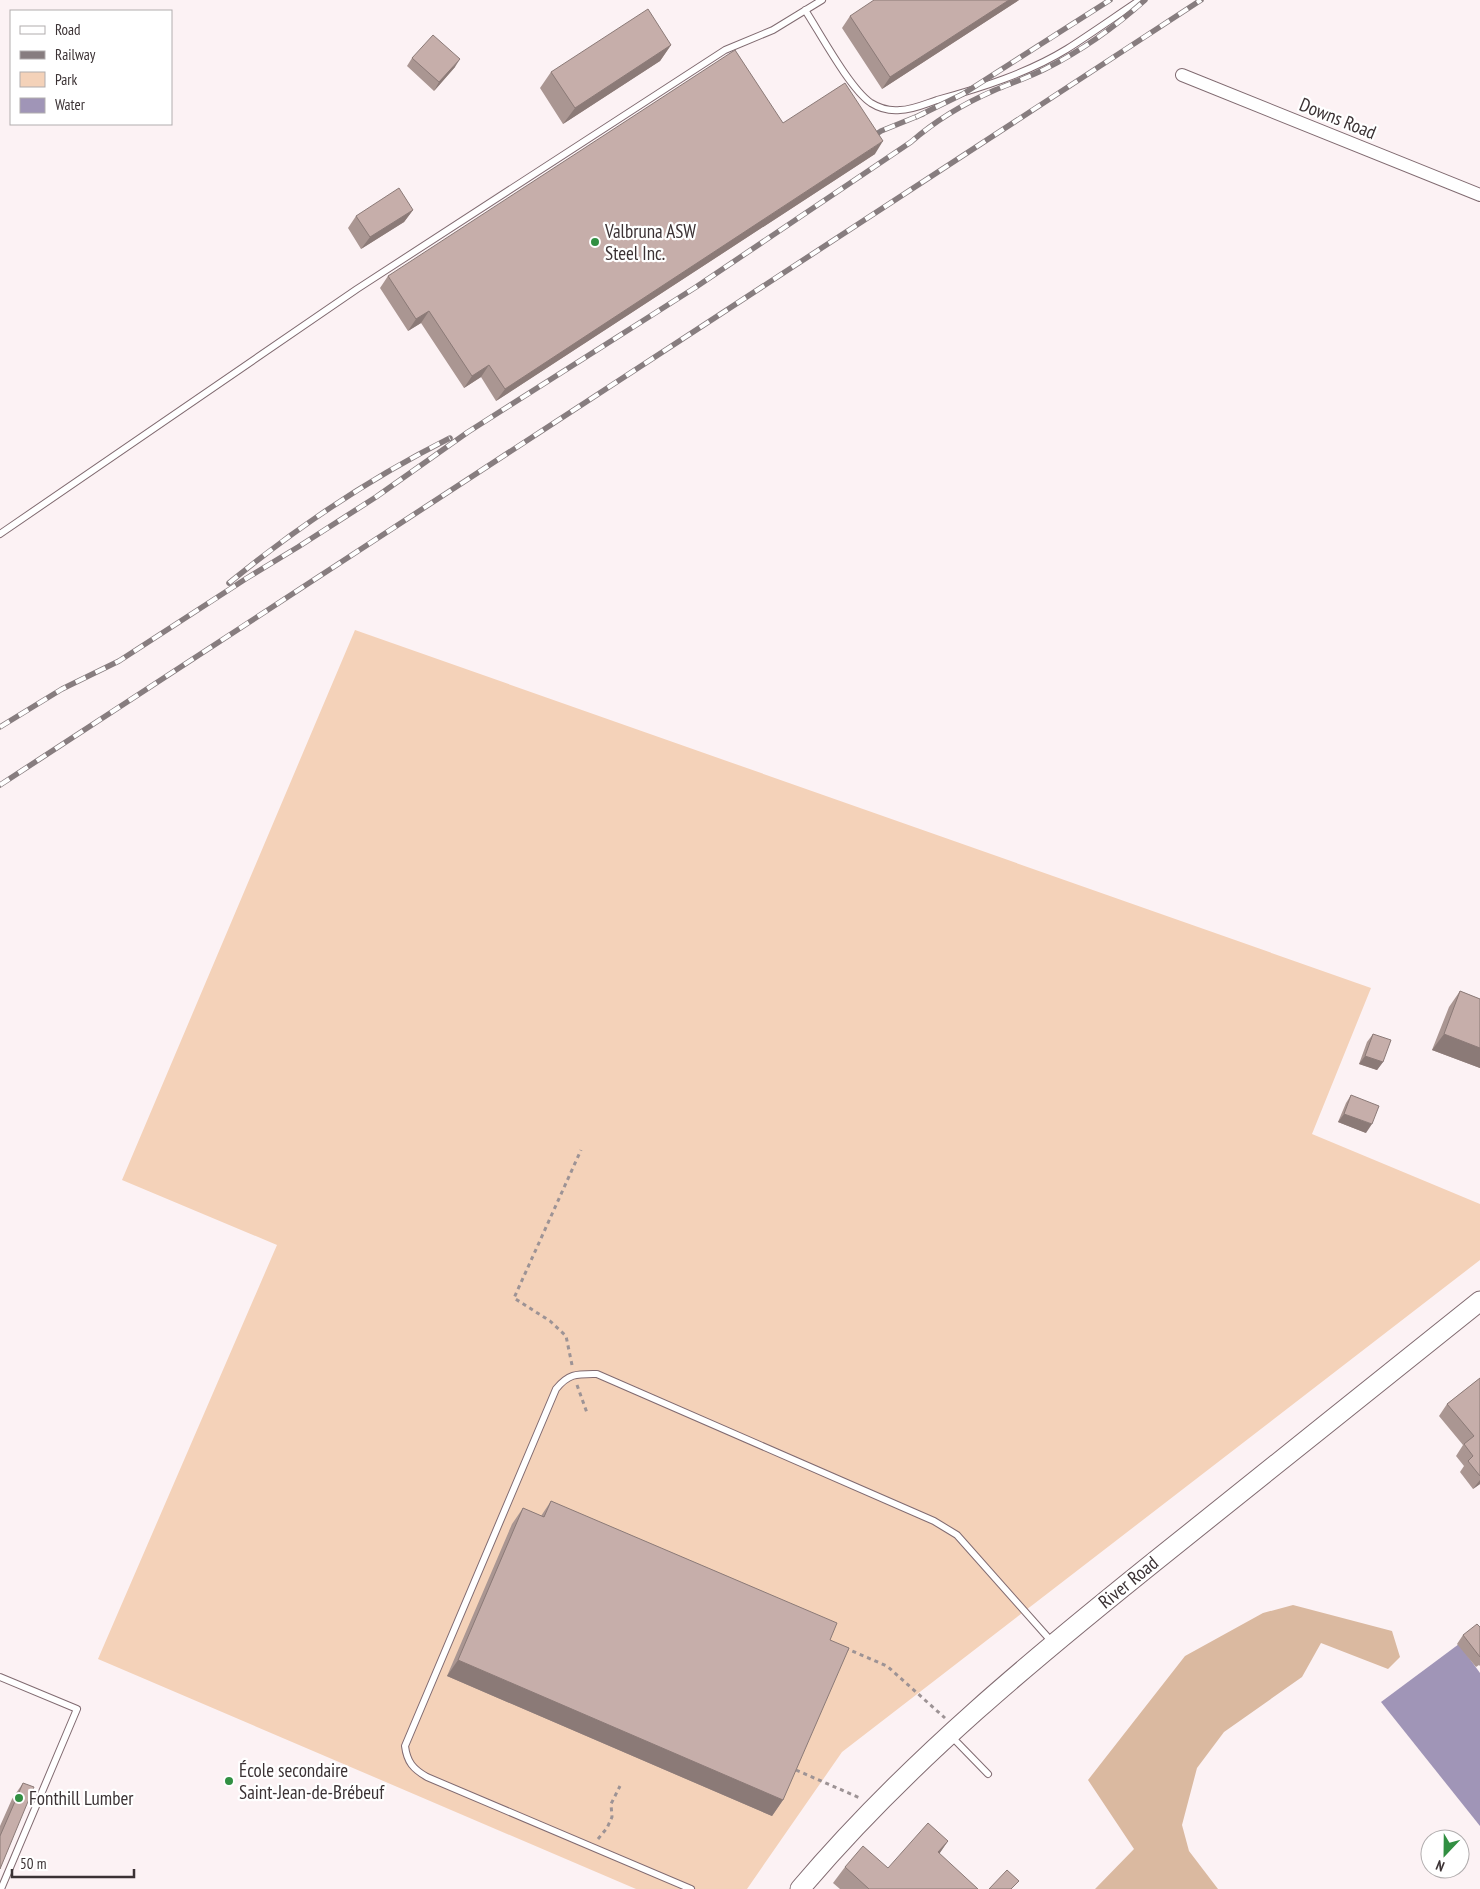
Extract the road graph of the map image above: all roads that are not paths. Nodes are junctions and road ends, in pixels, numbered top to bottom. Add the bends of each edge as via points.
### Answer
1 (822, 0) edge
2 (1140, 0) edge
3 (806, 10) junction
4 (1182, 75) dead end
5 (1480, 195) edge
6 (0, 534) edge
7 (1480, 1301) edge
8 (1053, 1642) junction
9 (0, 1677) edge
10 (953, 1732) junction
11 (988, 1774) dead end
12 (1, 1889) edge
13 (691, 1889) edge
14 (800, 1889) edge

1 - 3 lane
2 - 3 lane via 1066,49 1028,68 955,95 902,110 880,107 862,95
3 - 6 lane via 773,30 725,50 357,289
4 - 5 street, Downs Road
7 - 8 street, River Road
8 - 10 street, River Road
8 - 13 lane via 957,1535 934,1521 597,1374 574,1374 565,1378 556,1389 405,1746 406,1758 414,1769 427,1777
9 - 12 lane via 77,1709
10 - 11 lane
10 - 14 street, River Road via 875,1805

